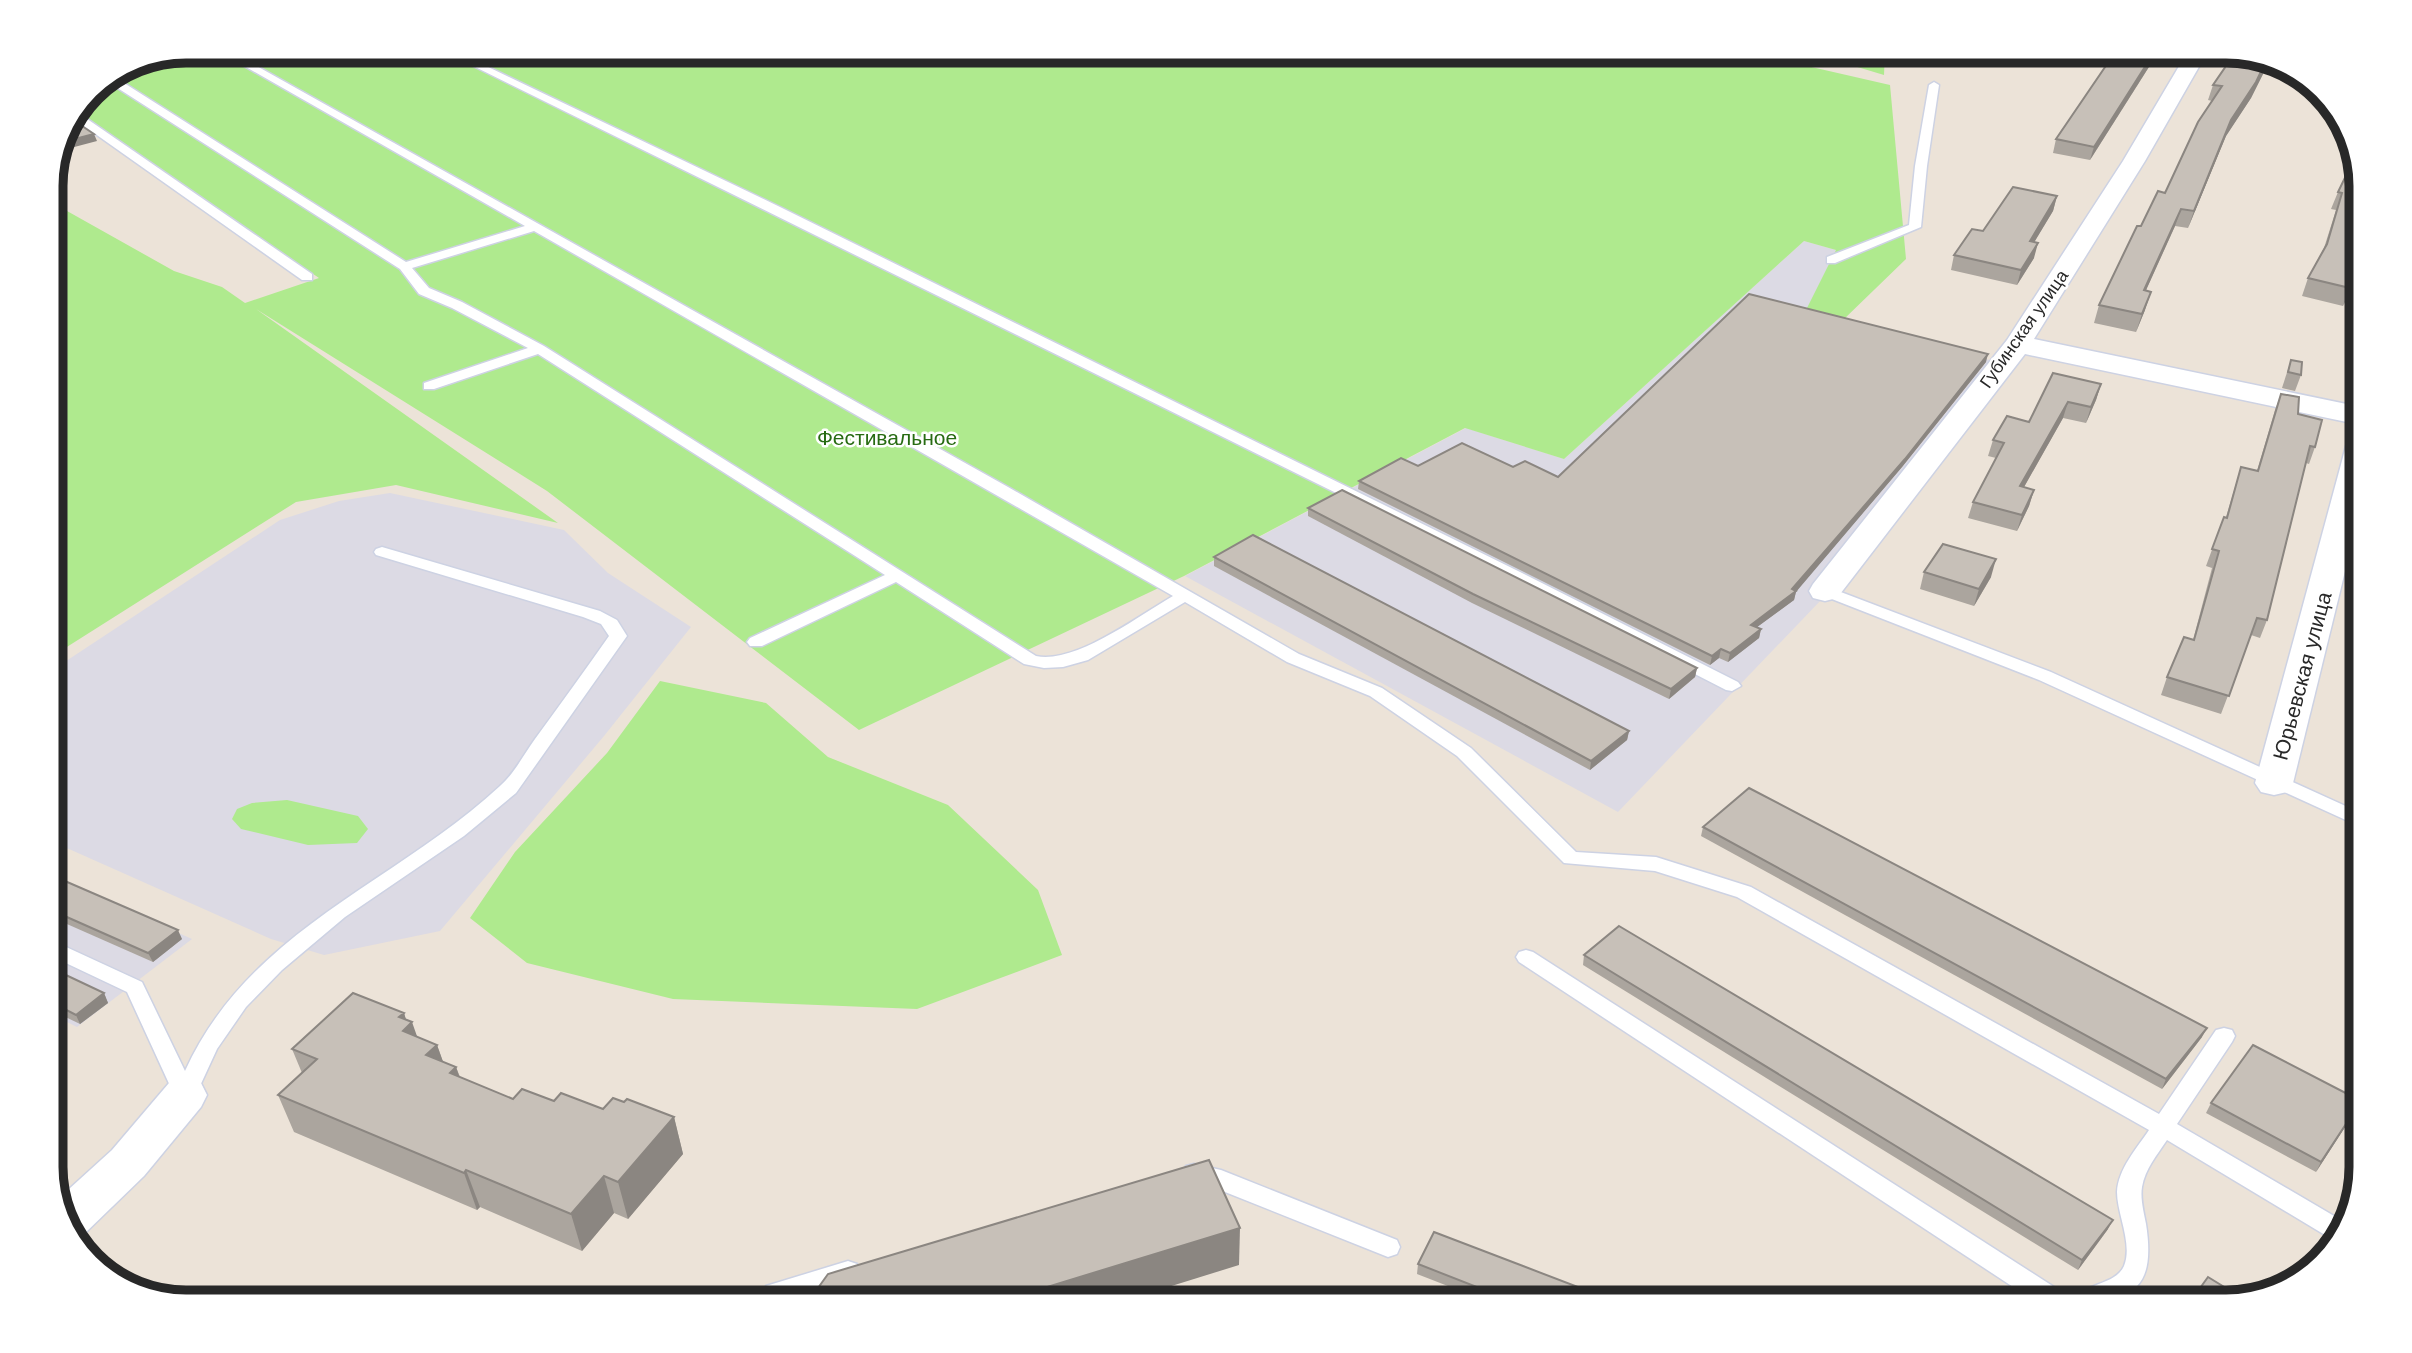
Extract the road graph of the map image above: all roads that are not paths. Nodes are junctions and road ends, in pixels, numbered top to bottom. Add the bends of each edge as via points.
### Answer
1 (244, 63) edge
2 (473, 63) edge
3 (2191, 63) edge
4 (118, 83) edge
5 (1934, 85) dead end
6 (83, 120) edge
7 (535, 227) junction
8 (1831, 260) dead end
9 (404, 266) junction
10 (307, 277) dead end
11 (2018, 344) junction
12 (539, 349) junction
13 (429, 386) dead end
14 (2349, 413) edge
15 (2349, 492) edge
16 (382, 552) dead end
17 (897, 576) junction
18 (1825, 591) joint
19 (1186, 595) junction
20 (756, 642) dead end
21 (1732, 686) dead end
22 (2274, 783) junction
23 (2349, 816) edge
24 (63, 953) edge
25 (1526, 957) dead end
26 (2224, 1036) dead end
27 (185, 1095) junction
28 (2163, 1127) junction
29 (1174, 1176) edge
30 (72, 1215) edge
31 (2334, 1228) edge
32 (1388, 1247) dead end
33 (868, 1266) edge
34 (785, 1290) edge
35 (2038, 1290) edge
36 (2109, 1290) edge

1 - 7 lane
2 - 21 lane
3 - 11 street, Губинская улица
4 - 9 lane
5 - 8 lane via 1915,227
6 - 10 lane
7 - 9 lane
7 - 19 lane
9 - 12 lane via 424,291
11 - 14 street
11 - 18 street, Губинская улица
12 - 13 lane
12 - 17 lane
15 - 22 street, Юрьевская улица
16 - 27 lane via 589,613 608,620 618,636 509,789 457,831 338,912 238,1001 207,1046
17 - 19 lane via 1017,653 1043,664 1082,656
17 - 20 lane
18 - 22 lane via 2045,676
19 - 28 lane via 1293,658 1376,692 1424,722 1464,752 1571,858 1656,864 1744,892
22 - 23 lane
24 - 27 lane via 135,987
25 - 35 lane
26 - 28 lane
27 - 30 street via 128,1163
28 - 31 lane
28 - 36 lane via 2135,1169 2129,1190 2138,1249 2136,1269 2127,1281
29 - 32 lane via 1192,1172 1213,1177
33 - 34 lane

